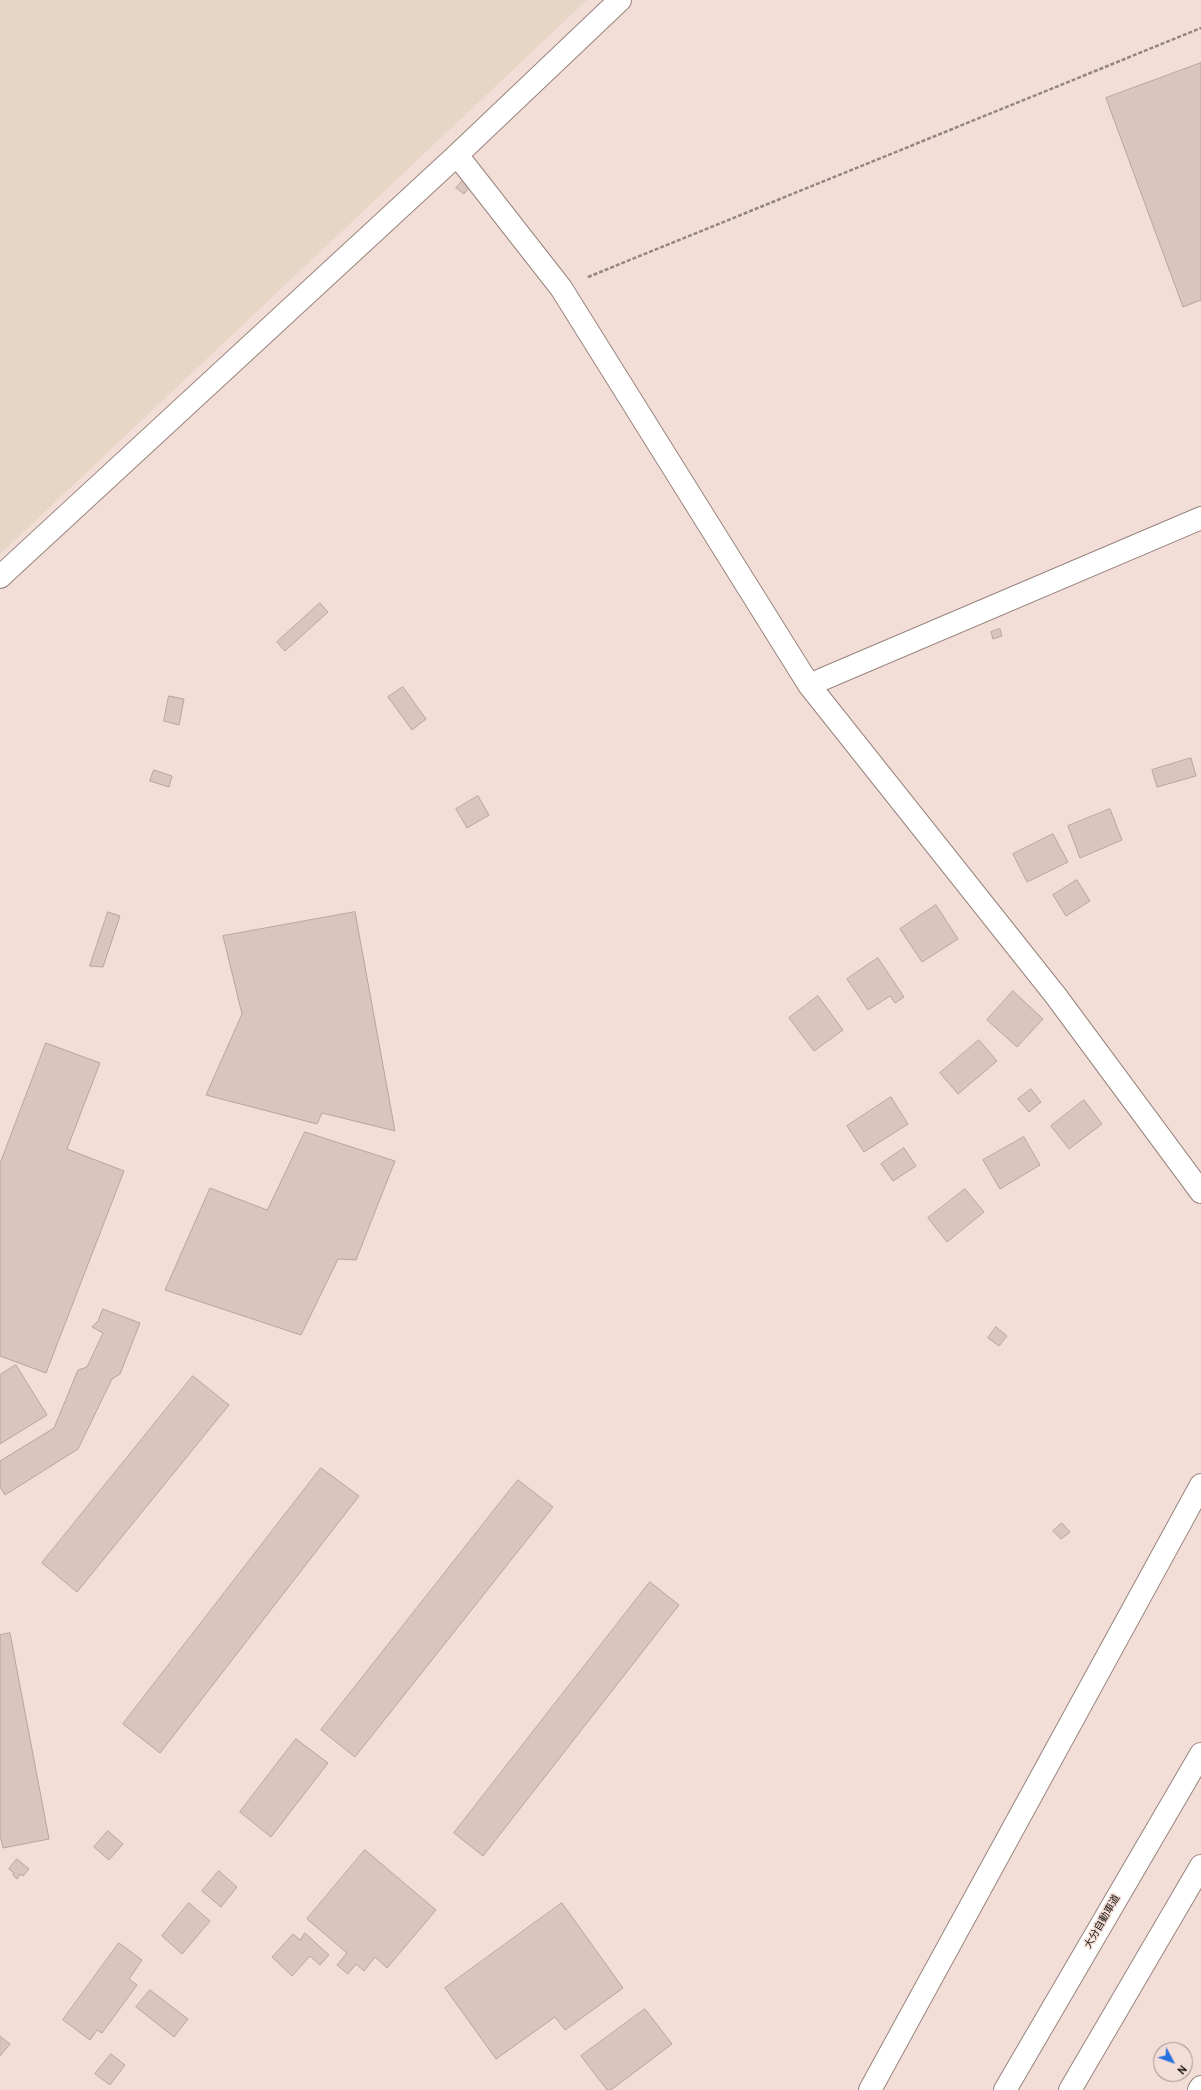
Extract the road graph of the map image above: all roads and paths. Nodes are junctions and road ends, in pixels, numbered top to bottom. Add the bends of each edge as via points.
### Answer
1 (620, 0) edge
2 (1201, 28) edge
3 (457, 155) junction
4 (561, 288) junction
5 (1201, 518) edge
6 (0, 577) edge
7 (808, 684) junction
8 (1201, 1192) edge
9 (1201, 1485) edge
10 (1201, 1754) edge
11 (1201, 1866) edge
12 (1201, 2087) edge
13 (870, 2090) edge
14 (1005, 2090) edge
15 (1070, 2090) edge
16 (1199, 2090) edge

1 - 3 main road
2 - 4 path
3 - 4 main road
3 - 6 main road
4 - 7 main road
5 - 7 main road
7 - 8 main road via 1056,996
9 - 13 main road
10 - 14 main road, 大分自動車道
11 - 15 main road
12 - 16 main road

